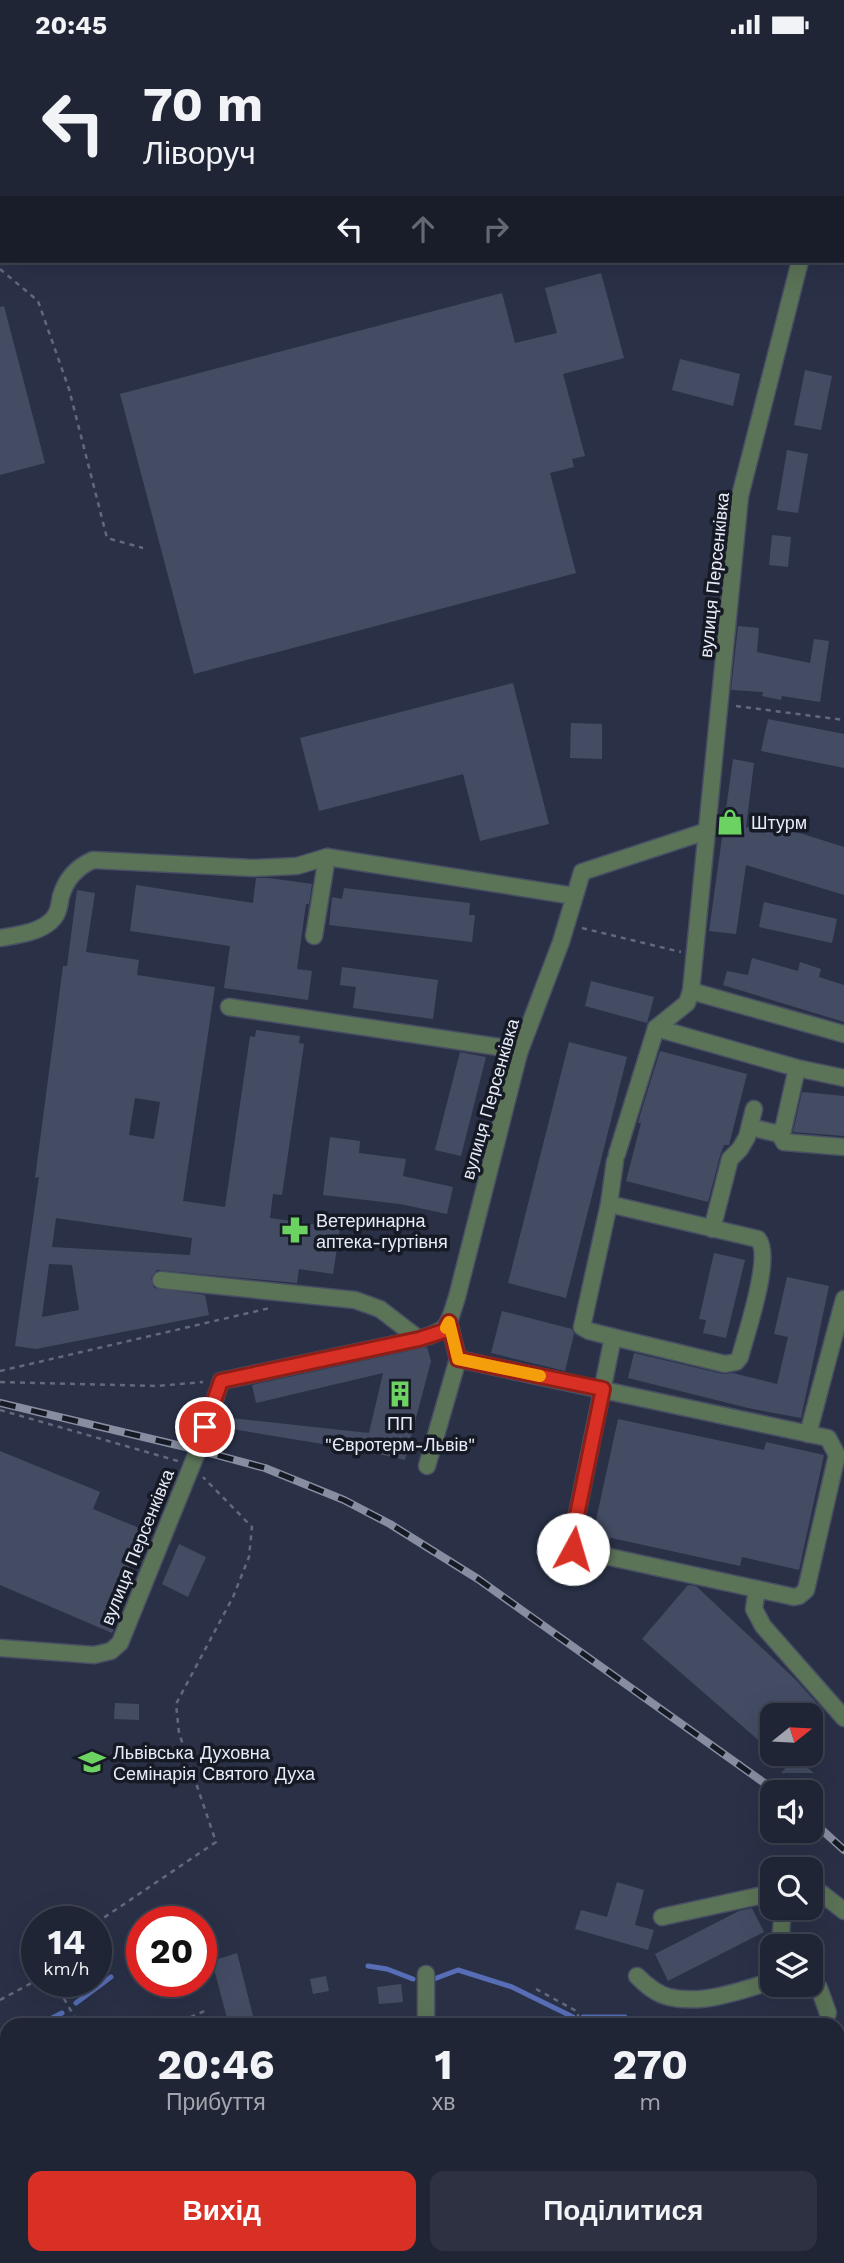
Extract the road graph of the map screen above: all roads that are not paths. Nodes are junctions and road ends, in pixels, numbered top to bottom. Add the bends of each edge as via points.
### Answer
1 (799, 263) edge
2 (707, 831) junction
3 (327, 857) junction
4 (574, 896) junction
5 (314, 936) dead end
6 (0, 938) edge
7 (691, 991) junction
8 (229, 1007) dead end
9 (656, 1028) junction
10 (844, 1034) edge
11 (520, 1053) junction
12 (797, 1068) junction
13 (844, 1078) edge
14 (754, 1109) dead end
15 (750, 1127) junction
16 (779, 1133) junction
17 (844, 1147) edge
18 (609, 1204) junction
19 (712, 1229) junction
20 (161, 1280) dead end
21 (844, 1299) edge
22 (449, 1322) junction
23 (613, 1338) junction
24 (419, 1339) junction
25 (458, 1359) junction
26 (603, 1389) junction
27 (808, 1434) junction
28 (427, 1466) dead end
29 (757, 1589) junction
30 (0, 1648) edge
31 (844, 1719) edge
32 (823, 1895) edge
33 (760, 1896) edge
34 (844, 1911) edge
35 (662, 1917) dead end
36 (426, 1974) dead end
37 (637, 1976) dead end
38 (760, 1984) edge
39 (822, 1997) edge
40 (828, 2013) dead end
41 (426, 2018) edge

1 - 2 street, вулиця Персенківка via 740,496
2 - 4 street, вулиця Персенківка via 582,872
2 - 7 street
3 - 4 street
3 - 5 street
3 - 6 street via 297,866 253,868 93,860 69,879 57,915 50,922
4 - 11 street, вулиця Персенківка
7 - 9 street via 687,1003
7 - 10 street
8 - 11 street
9 - 12 street
9 - 18 street via 616,1158
11 - 22 street, вулиця Персенківка
12 - 13 street
12 - 16 street
14 - 15 street
15 - 16 street
15 - 19 street via 730,1159
16 - 17 street via 784,1142
18 - 19 street
18 - 23 street via 582,1327
19 - 23 street via 758,1239 763,1245 764,1263 736,1362 725,1364
20 - 24 street via 363,1302 380,1309
21 - 27 street
22 - 24 street via 444,1331
22 - 25 street
23 - 26 street
24 - 30 street, вулиця Персенківка via 221,1381 198,1450 116,1647 94,1655
25 - 26 street
25 - 28 street
26 - 27 street
26 - 29 street via 573,1549
27 - 29 street via 828,1438 837,1455 806,1590 794,1597
29 - 31 street via 754,1609 763,1626
32 - 34 street
33 - 35 street
36 - 41 street
37 - 38 street via 651,1989 681,1999
39 - 40 street

